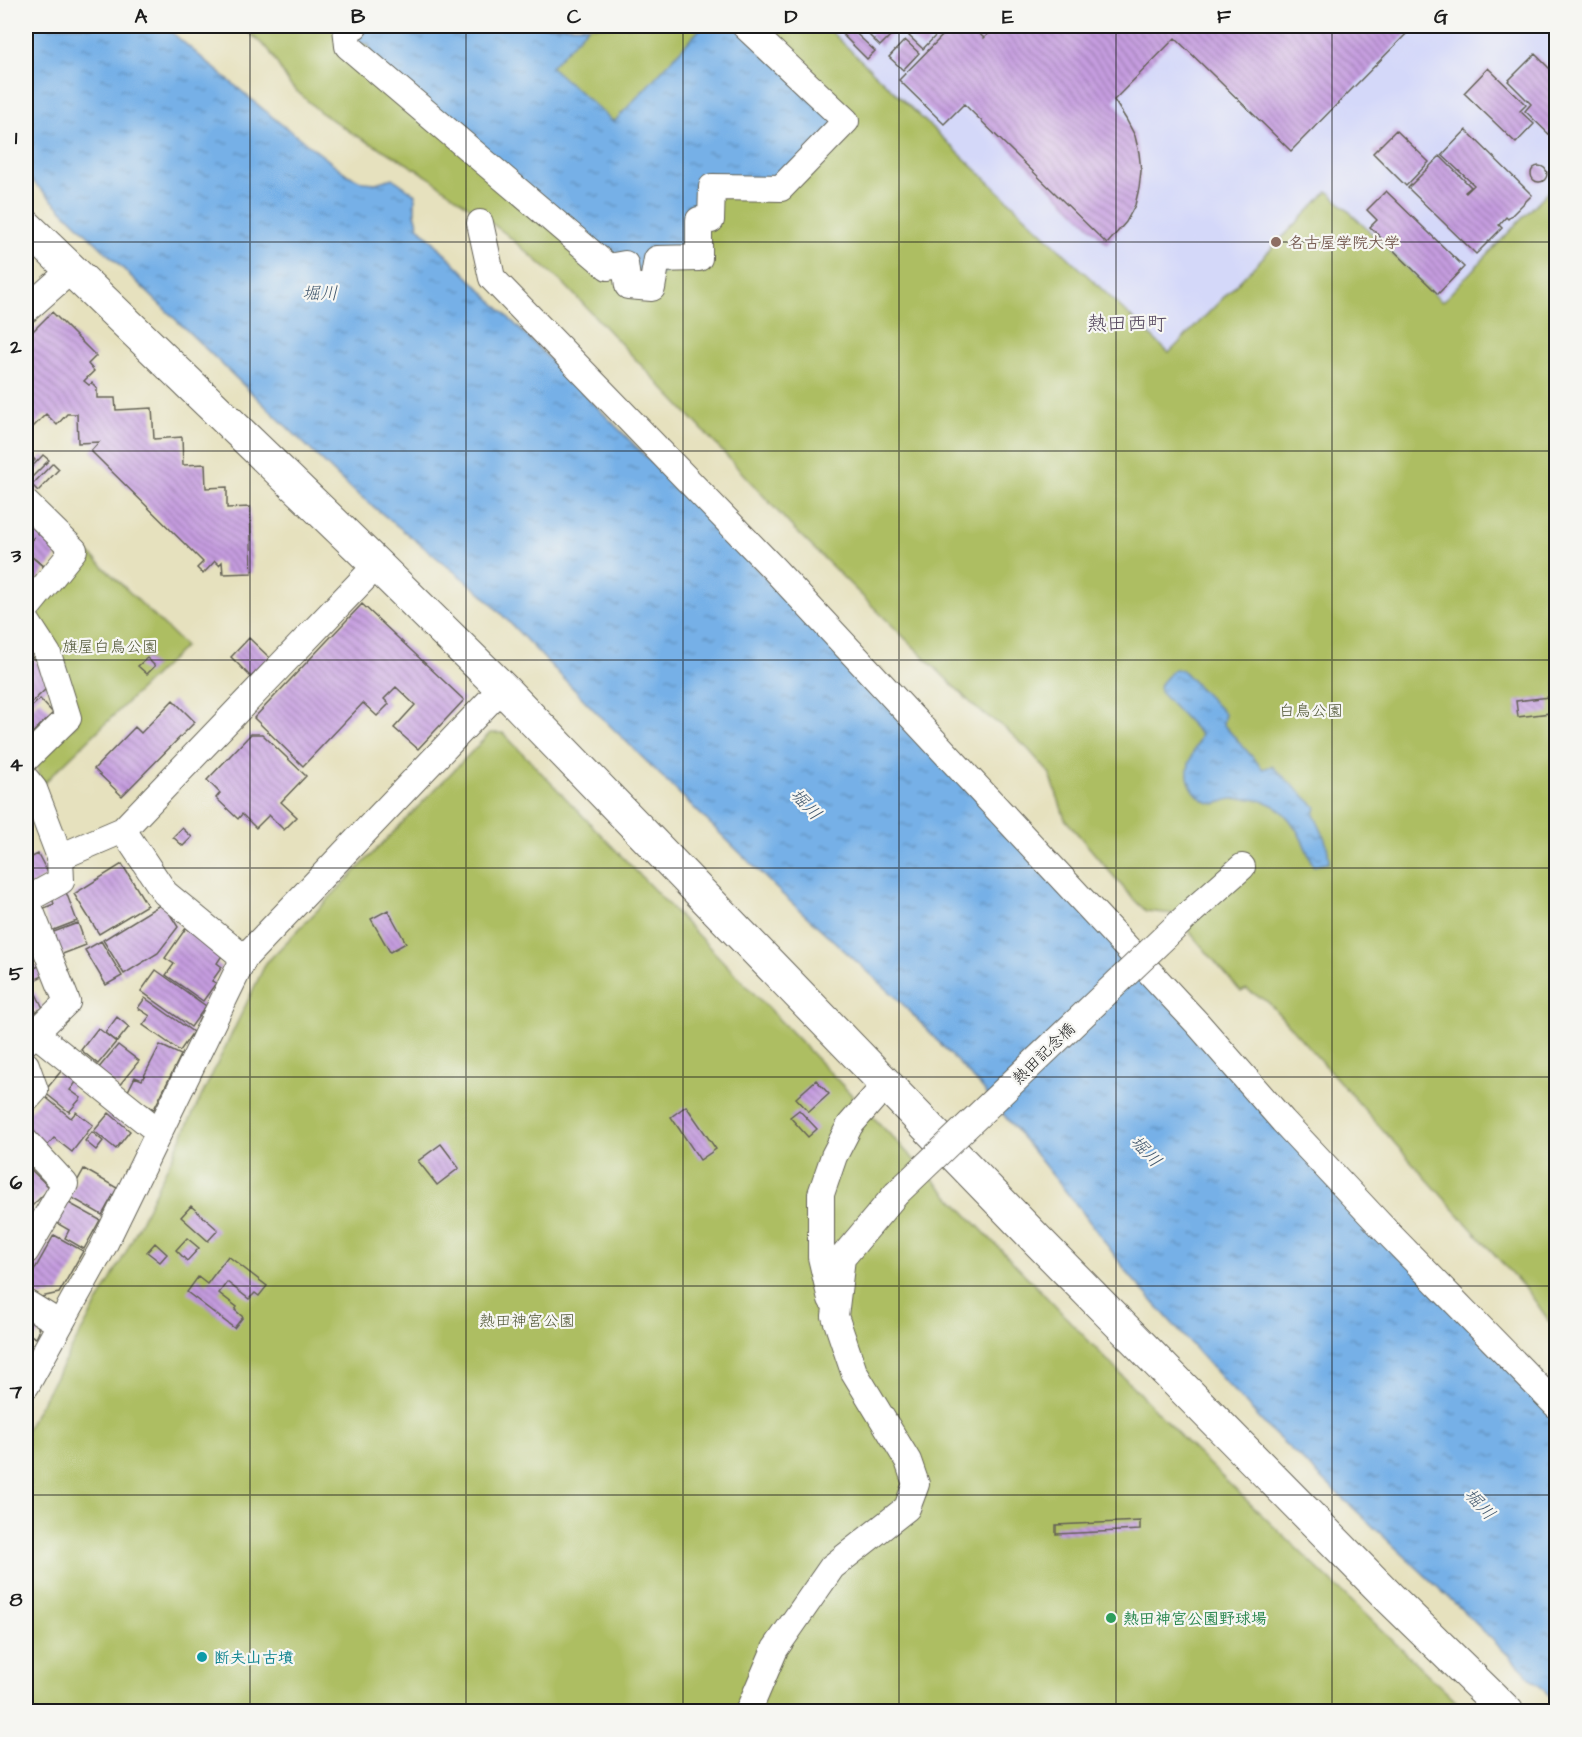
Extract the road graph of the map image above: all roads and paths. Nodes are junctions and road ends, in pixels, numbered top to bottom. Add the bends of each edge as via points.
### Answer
1 (355, 26) edge
2 (745, 26) edge
3 (480, 223) dead end
4 (26, 226) edge
5 (71, 270) junction
6 (26, 310) edge
7 (26, 503) edge
8 (377, 565) junction
9 (26, 609) edge
10 (26, 620) edge
11 (502, 688) junction
12 (26, 759) edge
13 (26, 779) edge
14 (123, 830) junction
15 (60, 857) junction
16 (1242, 867) dead end
17 (26, 899) edge
18 (244, 958) junction
19 (1151, 973) junction
20 (30, 1038) edge
21 (26, 1065) edge
22 (886, 1084) junction
23 (26, 1100) edge
24 (159, 1132) junction
25 (26, 1142) edge
26 (26, 1251) edge
27 (26, 1302) edge
28 (1478, 1307) dead end
29 (835, 1316) junction
30 (60, 1324) junction
31 (26, 1386) edge
32 (1557, 1405) edge
33 (748, 1712) edge
34 (1507, 1712) edge

1 - 2 street via 346,27 348,46 608,267 625,264 628,286 652,288 657,259 699,258 699,220 711,220 712,187 781,188 846,121
3 - 19 street via 492,278 772,568
4 - 5 street
5 - 6 street
5 - 8 street
7 - 9 street via 74,550
8 - 11 street
8 - 14 street
10 - 12 street via 48,654 68,718
11 - 18 street
11 - 22 street
13 - 15 street via 34,789
14 - 15 street
14 - 18 street via 165,892
15 - 17 street via 61,881
16 - 29 street, 熱田記念橋, bridge via 896,1194 842,1258
17 - 20 street via 67,1002
18 - 24 street
19 - 28 street via 1166,971 1342,1170
19 - 32 street via 1386,1232
20 - 24 street
21 - 23 street via 35,1090
22 - 29 street via 850,1125 821,1194 821,1257
22 - 34 street via 1390,1599
24 - 30 street
25 - 26 street via 65,1185
27 - 30 street
29 - 33 street via 854,1372 908,1461 916,1484 907,1508 832,1567 775,1649
30 - 31 street

